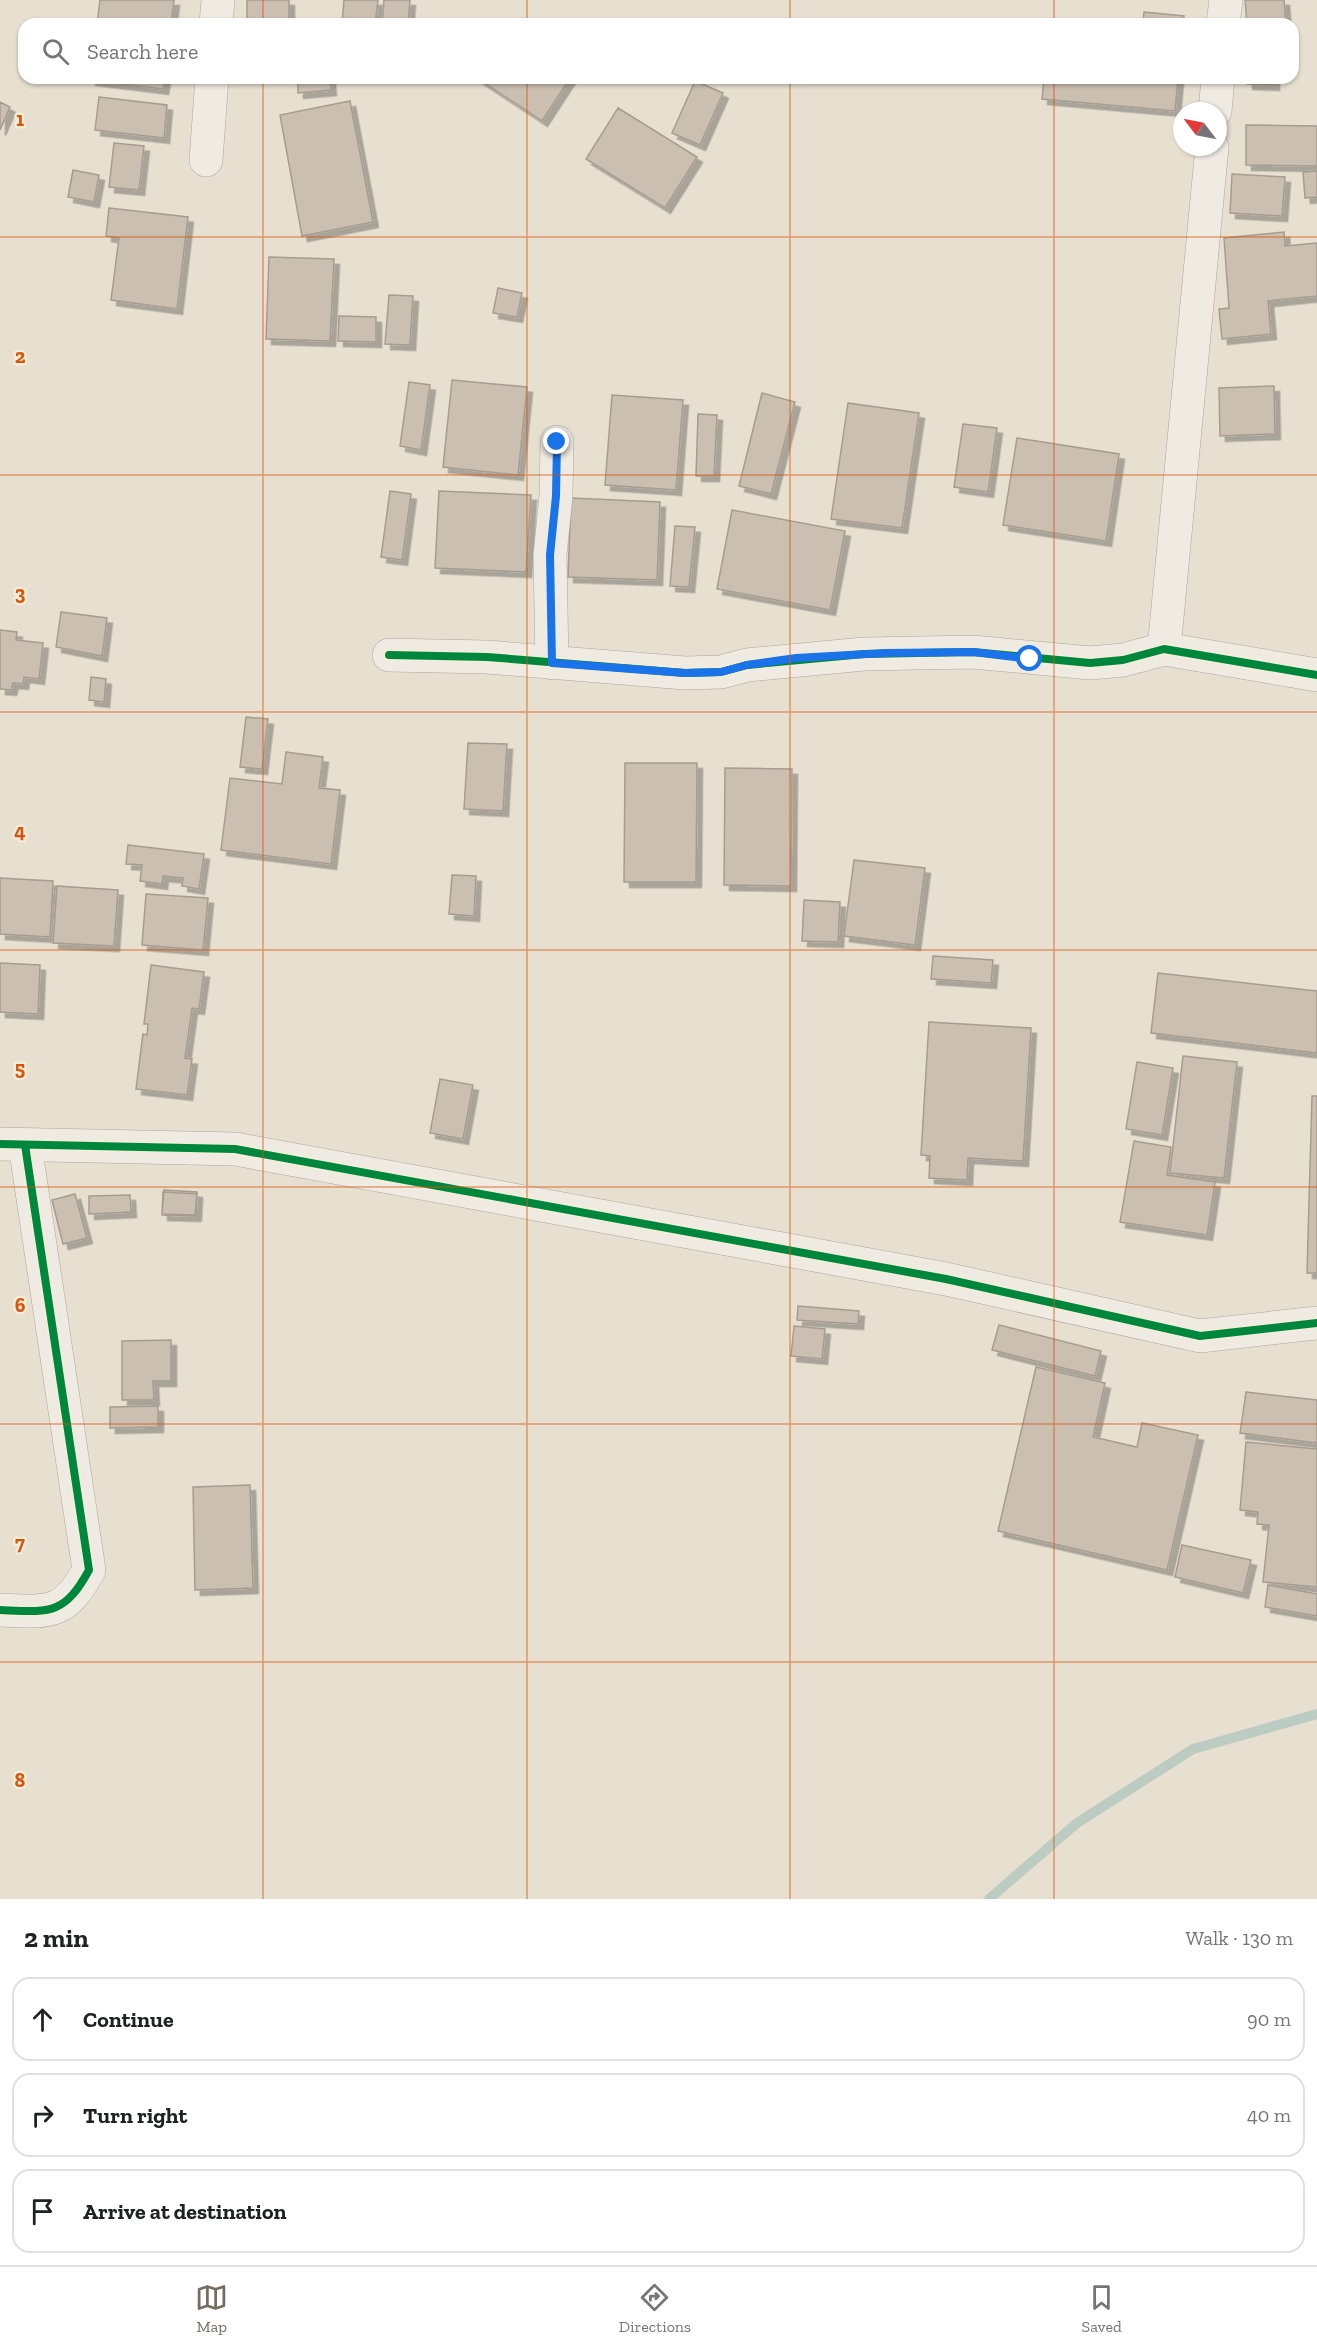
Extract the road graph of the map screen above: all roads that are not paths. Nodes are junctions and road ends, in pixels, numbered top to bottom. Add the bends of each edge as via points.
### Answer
1 (218, 0) edge
2 (1226, 0) edge
3 (216, 18) edge
4 (1224, 18) edge
5 (212, 84) edge
6 (1217, 84) edge
7 (1216, 102) edge
8 (1211, 156) edge
9 (206, 160) dead end
10 (557, 442) dead end
11 (1164, 649) junction
12 (389, 655) dead end
13 (552, 663) junction
14 (1317, 675) edge
15 (13, 1145) edge
16 (1317, 1323) edge
17 (0, 1610) edge

1 - 3 street
2 - 4 street
5 - 9 street
6 - 7 street
8 - 11 street
10 - 13 street via 550,555
11 - 13 street via 1123,660 1090,663 973,652 864,654 747,665 721,672 649,672
11 - 14 street
12 - 13 street
15 - 16 street via 235,1149 946,1279 1200,1336
15 - 17 street via 89,1570 76,1594 63,1606 32,1611

